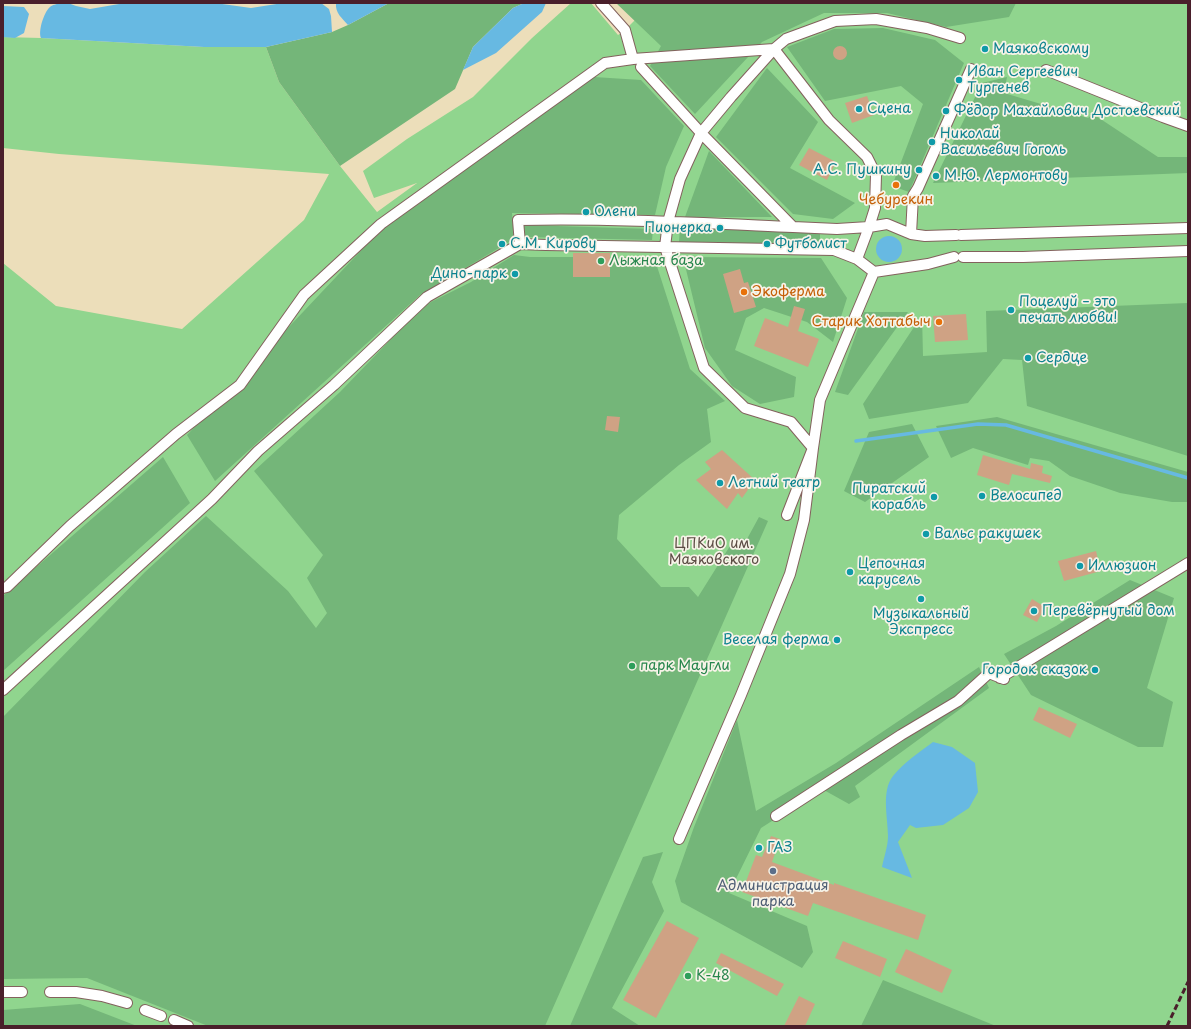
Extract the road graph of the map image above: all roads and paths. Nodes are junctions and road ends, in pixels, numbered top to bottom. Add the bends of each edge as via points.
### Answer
1 (601, 3) edge
2 (960, 38) dead end
3 (774, 49) junction
4 (633, 59) junction
5 (641, 67) dead end
6 (971, 69) dead end
7 (1046, 70) dead end
8 (1188, 126) edge
9 (701, 133) junction
10 (668, 222) junction
11 (792, 227) junction
12 (869, 227) junction
13 (1188, 228) edge
14 (912, 234) junction
15 (520, 244) junction
16 (665, 247) junction
17 (1188, 251) edge
18 (857, 259) junction
19 (874, 272) junction
20 (813, 448) junction
21 (787, 515) dead end
22 (1188, 563) edge
23 (3, 588) edge
24 (3, 690) edge
25 (776, 816) dead end
26 (679, 839) dead end
27 (3, 992) edge
28 (22, 992) dead end
29 (50, 992) dead end
30 (127, 1003) dead end
31 (146, 1010) dead end
32 (160, 1016) dead end
33 (174, 1020) dead end
34 (188, 1026) edge

1 - 4 street via 625,30
2 - 3 street via 927,28 876,19 835,21 786,39
3 - 4 street
3 - 9 street
3 - 12 street via 829,120 868,157 876,175 875,208
4 - 23 street via 605,63 381,224 304,296 240,385 176,434
5 - 9 street
6 - 14 street via 913,196
7 - 8 street
9 - 10 street via 680,179
9 - 11 street
10 - 11 street
10 - 15 street via 518,220
10 - 16 street
11 - 12 street
12 - 14 street via 887,224
12 - 18 street
13 - 14 street via 925,236
15 - 16 street
15 - 24 street via 427,297
16 - 18 street via 834,250
16 - 20 street via 704,368 745,408 791,422
17 - 19 street via 958,257
18 - 19 street
19 - 20 street via 820,400
20 - 21 street
20 - 26 street via 804,520 790,574
22 - 25 street via 1002,679 988,673 958,701 889,742
27 - 28 street
29 - 30 street via 76,992
31 - 32 street
33 - 34 street

